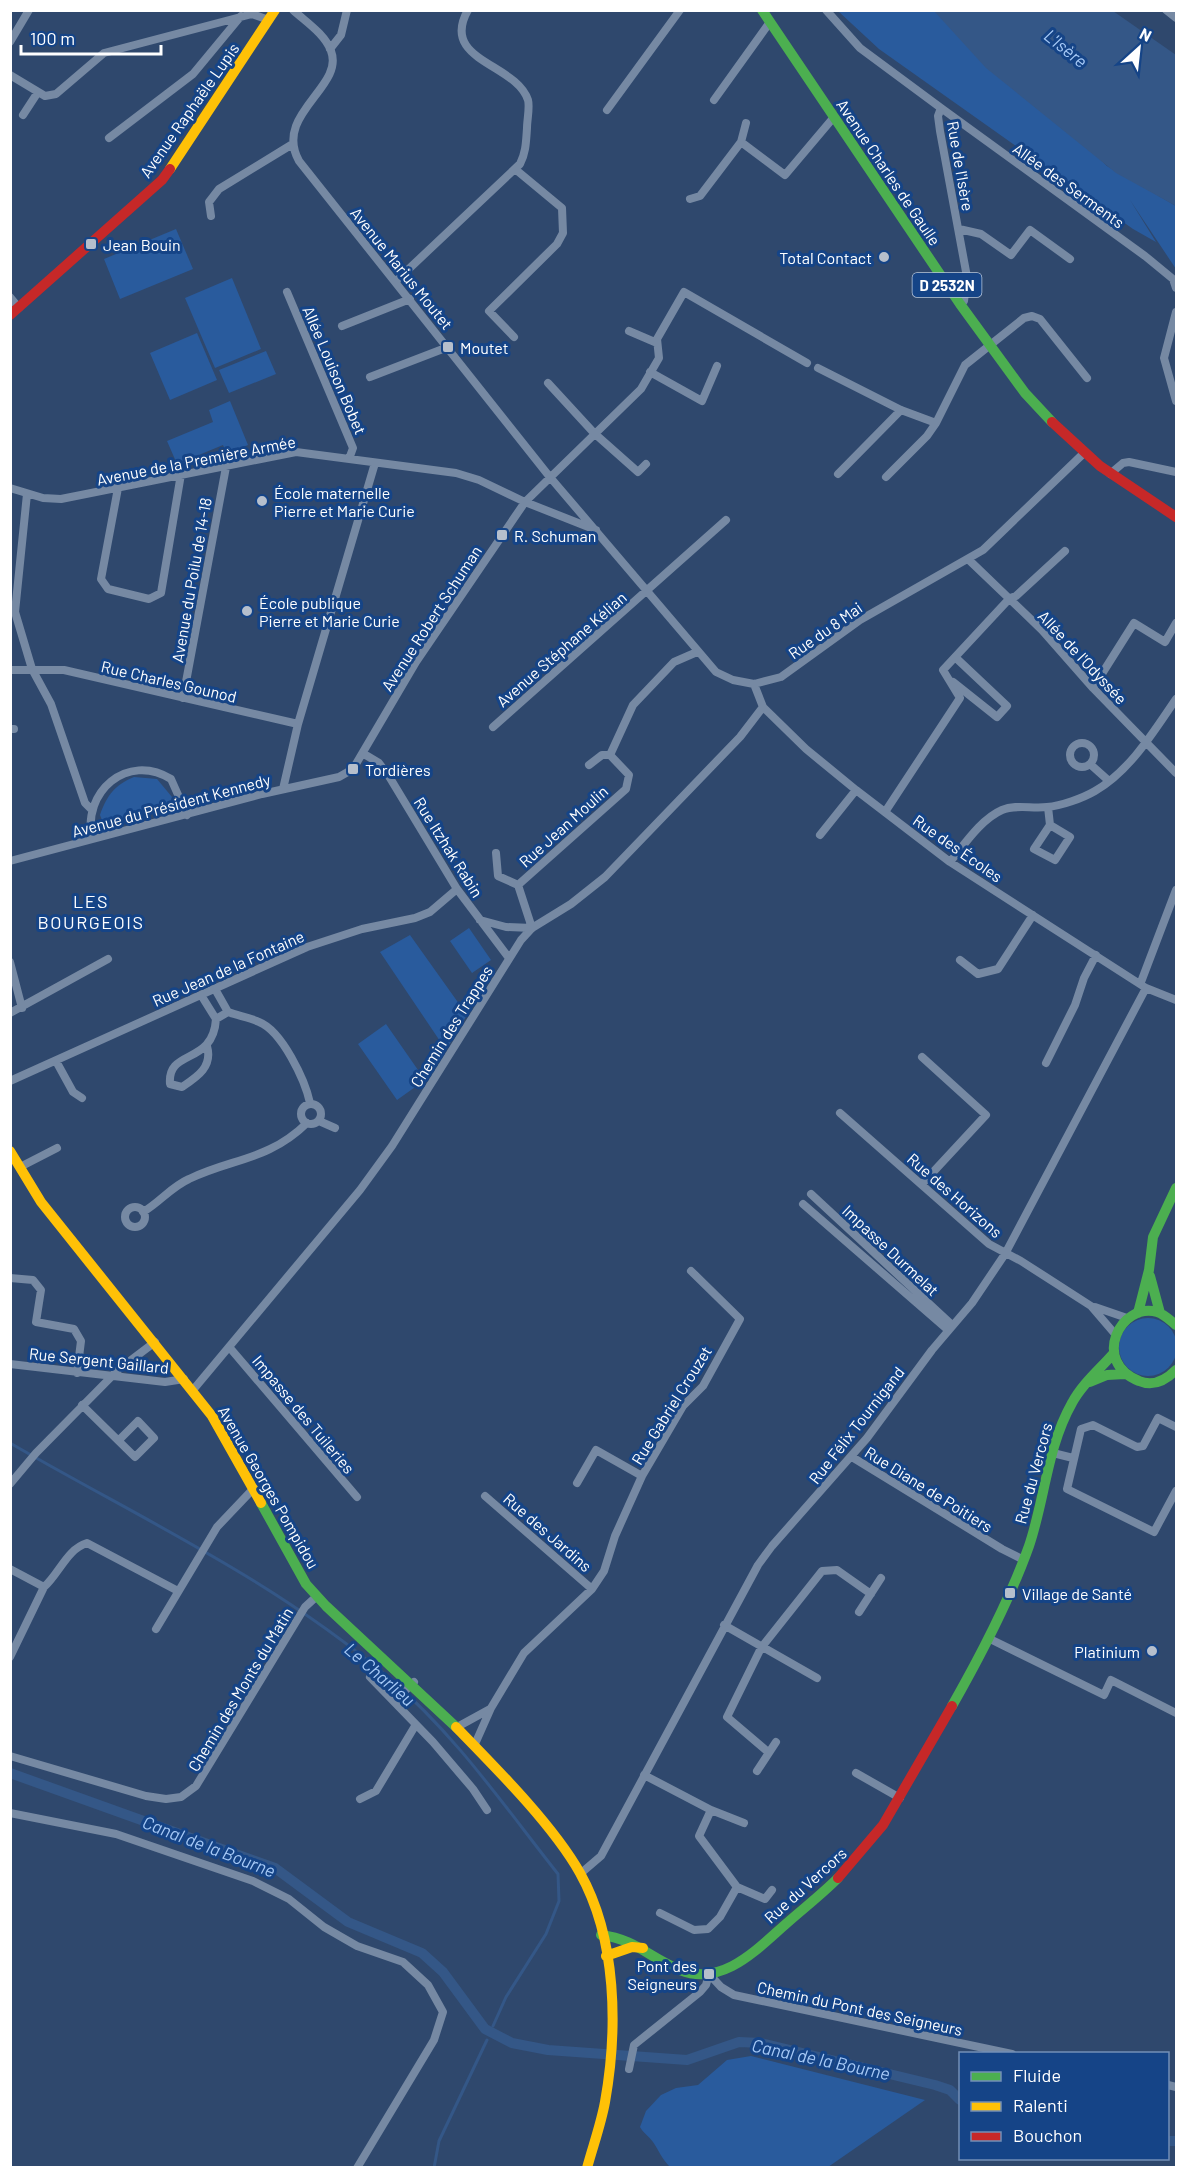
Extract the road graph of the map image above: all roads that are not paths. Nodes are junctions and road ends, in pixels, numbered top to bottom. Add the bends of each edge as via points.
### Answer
1 (29, 10) edge
2 (293, 10) edge
3 (347, 10) edge
4 (468, 10) edge
5 (680, 10) edge
6 (762, 10) edge
7 (826, 10) edge
8 (1166, 10) edge
9 (272, 15) edge
10 (241, 16) junction
11 (1176, 18) edge
12 (770, 22) junction
13 (10, 42) edge
14 (330, 49) junction
15 (10, 75) edge
16 (38, 92) junction
17 (714, 100) dead end
18 (941, 108) junction
19 (607, 110) dead end
20 (23, 115) dead end
21 (834, 117) junction
22 (746, 123) dead end
23 (109, 138) dead end
24 (741, 142) junction
25 (291, 145) junction
26 (515, 169) junction
27 (690, 199) dead end
28 (211, 216) dead end
29 (960, 229) junction
30 (1070, 258) dead end
31 (396, 281) junction
32 (1176, 288) edge
33 (287, 292) dead end
34 (10, 297) edge
35 (410, 300) junction
36 (960, 304) junction
37 (15, 311) edge
38 (1175, 317) edge
39 (342, 326) dead end
40 (629, 331) dead end
41 (514, 337) dead end
42 (657, 343) junction
43 (989, 346) junction
44 (448, 347) junction
45 (807, 363) dead end
46 (717, 366) dead end
47 (818, 368) dead end
48 (650, 372) junction
49 (370, 377) dead end
50 (1086, 378) dead end
51 (548, 383) dead end
52 (1176, 401) edge
53 (901, 410) junction
54 (936, 423) junction
55 (594, 433) junction
56 (1084, 453) junction
57 (349, 459) junction
58 (375, 463) junction
59 (646, 464) dead end
60 (226, 467) junction
61 (1176, 472) edge
62 (181, 474) junction
63 (838, 474) dead end
64 (1110, 474) junction
65 (549, 476) junction
66 (886, 477) dead end
67 (10, 488) edge
68 (118, 488) junction
69 (27, 494) junction
70 (525, 502) junction
71 (1176, 516) edge
72 (726, 520) dead end
73 (597, 530) junction
74 (1065, 550) dead end
75 (969, 560) junction
76 (647, 591) junction
77 (1010, 598) junction
78 (1176, 623) edge
79 (696, 652) junction
80 (955, 657) junction
81 (32, 669) junction
82 (10, 670) edge
83 (949, 679) junction
84 (754, 684) junction
85 (1093, 688) junction
86 (183, 698) junction
87 (1176, 701) edge
88 (763, 707) junction
89 (298, 724) junction
90 (493, 727) dead end
91 (1145, 743) junction
92 (364, 753) junction
93 (609, 755) junction
94 (1090, 764) dead end
95 (589, 765) dead end
96 (1176, 773) edge
97 (339, 777) joint
98 (1109, 781) junction
99 (283, 789) junction
100 (856, 790) junction
101 (1048, 807) junction
102 (92, 810) junction
103 (885, 812) junction
104 (187, 815) junction
105 (1050, 825) junction
106 (820, 835) dead end
107 (92, 839) junction
108 (496, 854) dead end
109 (10, 861) edge
110 (950, 862) junction
111 (518, 885) junction
112 (457, 889) junction
113 (1176, 891) edge
114 (1033, 915) junction
115 (480, 920) junction
116 (532, 928) junction
117 (1096, 955) junction
118 (509, 958) junction
119 (108, 959) dead end
120 (960, 960) dead end
121 (10, 962) edge
122 (1144, 985) junction
123 (215, 989) junction
124 (201, 995) junction
125 (1176, 1000) edge
126 (22, 1008) junction
127 (228, 1012) junction
128 (10, 1013) edge
129 (216, 1019) junction
130 (207, 1046) junction
131 (922, 1057) dead end
132 (56, 1061) junction
133 (1046, 1063) dead end
134 (10, 1081) edge
135 (81, 1098) dead end
136 (310, 1103) junction
137 (840, 1113) dead end
138 (319, 1120) junction
139 (306, 1124) junction
140 (335, 1128) dead end
141 (57, 1148) dead end
142 (10, 1151) edge
143 (20, 1167) junction
144 (922, 1184) junction
145 (1176, 1188) edge
146 (811, 1194) dead end
147 (803, 1204) dead end
148 (143, 1212) dead end
149 (1005, 1254) junction
150 (1149, 1270) junction
151 (691, 1271) dead end
152 (10, 1278) edge
153 (1091, 1306) junction
154 (1138, 1313) junction
155 (1160, 1313) junction
156 (1127, 1318) junction
157 (1176, 1325) edge
158 (950, 1328) junction
159 (1115, 1334) junction
160 (155, 1342) junction
161 (230, 1348) junction
162 (1113, 1354) junction
163 (10, 1364) edge
164 (77, 1372) junction
165 (1175, 1372) edge
166 (1125, 1374) junction
167 (113, 1376) junction
168 (184, 1379) junction
169 (1084, 1385) junction
170 (193, 1390) junction
171 (82, 1405) junction
172 (1176, 1427) edge
173 (119, 1440) junction
174 (1053, 1453) junction
175 (852, 1457) junction
176 (1073, 1458) junction
177 (642, 1476) junction
178 (577, 1483) dead end
179 (10, 1484) edge
180 (254, 1488) junction
181 (1176, 1491) edge
182 (485, 1496) dead end
183 (357, 1497) dead end
184 (1024, 1560) junction
185 (10, 1569) edge
186 (881, 1578) dead end
187 (44, 1587) junction
188 (592, 1589) junction
189 (178, 1591) junction
190 (871, 1594) junction
191 (317, 1596) junction
192 (859, 1612) dead end
193 (724, 1625) junction
194 (156, 1629) dead end
195 (988, 1638) junction
196 (761, 1648) junction
197 (10, 1657) edge
198 (370, 1677) dead end
199 (817, 1678) dead end
200 (410, 1686) junction
201 (397, 1698) junction
202 (491, 1708) junction
203 (1176, 1713) edge
204 (416, 1726) junction
205 (459, 1726) junction
206 (776, 1742) dead end
207 (475, 1744) junction
208 (768, 1752) junction
209 (10, 1756) edge
210 (757, 1771) dead end
211 (856, 1773) dead end
212 (644, 1775) junction
213 (360, 1798) dead end
214 (900, 1798) junction
215 (487, 1810) dead end
216 (711, 1810) junction
217 (10, 1813) edge
218 (744, 1823) dead end
219 (580, 1874) junction
220 (737, 1887) junction
221 (772, 1890) dead end
222 (660, 1913) dead end
223 (602, 1935) junction
224 (644, 1948) junction
225 (606, 1956) junction
226 (709, 1974) junction
227 (1003, 2052) edge
228 (629, 2069) dead end
229 (357, 2168) edge
230 (587, 2168) edge

1 - 13 street
2 - 14 street
3 - 14 street via 341,35
4 - 26 street via 460,28 469,49 519,87 528,100 526,152
5 - 19 street
6 - 12 main road, Avenue Charles de Gaulle / D 2532N
7 - 18 street, Rue de l'Isère via 860,48
8 - 11 street
9 - 10 street
9 - 37 main road, Avenue Raphaële Lupis via 162,180
10 - 16 street via 104,53 56,94 45,96
10 - 23 street via 193,74
12 - 17 street
12 - 21 main road, Avenue Charles de Gaulle / D 2532N
14 - 25 street via 332,67 300,116
15 - 16 street
16 - 20 street
18 - 29 street, Rue de l'Isère via 940,131
18 - 32 street, Allée des Serments via 1144,256 1173,279
21 - 24 street via 785,175
21 - 36 main road, Avenue Charles de Gaulle / D 2532N
22 - 24 street
24 - 27 street via 700,196
25 - 28 street via 219,189 209,202
25 - 31 street, Avenue Marius Moutet via 299,161
26 - 31 street
26 - 41 street via 562,208 563,233 557,244 489,311
29 - 30 street via 981,234 1011,255 1030,230
29 - 36 street, Rue de l'Isère via 968,289
31 - 35 street, Avenue Marius Moutet
33 - 57 street, Allée Louison Bobet via 353,448
34 - 37 street
35 - 39 street
35 - 44 street, Avenue Marius Moutet
36 - 43 main road, Avenue Charles de Gaulle / D 2532N
38 - 52 street via 1164,358
40 - 42 street
42 - 45 street via 684,292
42 - 48 street via 659,358
43 - 50 street via 1032,316 1040,319
43 - 54 street via 965,365
43 - 56 main road, Avenue Charles de Gaulle / D 2532N via 1024,393
44 - 49 street
44 - 65 street, Avenue Marius Moutet
46 - 48 street via 702,401
47 - 53 street
48 - 55 street, Avenue Robert Schuman via 640,389
51 - 55 street
53 - 54 street
53 - 63 street
54 - 66 street
55 - 59 street via 638,472
55 - 65 street, Avenue Robert Schuman
56 - 64 main road, Avenue Charles de Gaulle / D 2532N
56 - 75 street, Rue du 8 Mai
57 - 58 street, Avenue de la Première Armée
57 - 60 street, Avenue de la Première Armée via 296,452
58 - 70 street, Avenue de la Première Armée via 456,473
58 - 89 street
60 - 62 street, Avenue de la Première Armée
60 - 86 street, Avenue du Poilu de 14-18
61 - 64 street via 1129,462
62 - 68 street, Avenue de la Première Armée
62 - 68 street via 161,593 149,599 108,590 101,579
64 - 71 main road, Avenue Charles de Gaulle / D 2532N
65 - 70 street, Avenue Robert Schuman
65 - 73 street, Avenue Marius Moutet
67 - 69 street, Avenue de la Première Armée
68 - 69 street, Avenue de la Première Armée via 61,499
69 - 81 street via 15,612
70 - 73 street, Avenue de la Première Armée
70 - 92 street, Avenue Robert Schuman via 416,663
72 - 76 street, Avenue Stéphane Kélian
73 - 76 street
74 - 77 street
75 - 77 street, Allée de l'Odyssée
75 - 84 street, Rue du 8 Mai via 860,620 782,677
76 - 79 street
76 - 90 street, Avenue Stéphane Kélian
77 - 80 street
77 - 85 street, Allée de l'Odyssée
78 - 85 street via 1165,642 1134,623
79 - 84 street via 716,672
79 - 93 street via 674,662 633,705
80 - 83 street via 943,670
80 - 83 street via 1007,706 997,717
81 - 82 street, Rue Charles Gounod
81 - 86 street, Rue Charles Gounod via 64,670
81 - 102 street via 51,704 85,804
83 - 103 street via 960,698
84 - 88 street, Rue des Écoles
85 - 91 street, Allée de l'Odyssée
86 - 89 street, Rue Charles Gounod
87 - 91 street
88 - 100 street, Rue des Écoles
88 - 116 street, Chemin des Trappes via 732,746 605,877
89 - 99 street
91 - 96 street, Allée de l'Odyssée
91 - 98 street
92 - 97 street, Avenue Robert Schuman via 353,769
92 - 112 street, Rue Itzhak Rabin via 379,763 390,778
93 - 95 street via 602,755
93 - 111 street, Rue Jean Moulin via 629,775 626,789
94 - 98 street
97 - 99 street, Avenue du Président Kennedy
98 - 101 street via 1095,792
99 - 104 street, Avenue du Président Kennedy
100 - 103 street, Rue des Écoles
100 - 106 street
101 - 105 street
101 - 110 street via 1001,810 980,826
102 - 104 street via 108,784 124,772 149,769 171,779
102 - 107 street
103 - 110 street, Rue des Écoles
104 - 107 street, Avenue du Président Kennedy
105 - 105 street via 1034,849 1055,860 1070,837
107 - 109 street, Avenue du Président Kennedy
108 - 111 street via 498,876
110 - 114 street, Rue des Écoles
111 - 116 street
112 - 115 street, Rue Itzhak Rabin
112 - 123 street, Rue Jean de la Fontaine via 430,912 362,928 307,947
113 - 122 street, Rue Félix Tournigand
114 - 117 street, Rue des Écoles
114 - 120 street via 998,969 978,974
115 - 116 street
115 - 118 street, Rue Itzhak Rabin
116 - 118 street, Chemin des Trappes
117 - 122 street, Rue des Écoles
117 - 133 street
118 - 161 street, Chemin des Trappes via 373,1172
119 - 126 street
121 - 126 street
122 - 125 street, Rue des Écoles
122 - 149 street, Rue Félix Tournigand
123 - 124 street, Rue Jean de la Fontaine
123 - 127 street
124 - 129 street
124 - 132 street, Rue Jean de la Fontaine
126 - 128 street
127 - 129 street
127 - 136 street via 274,1031 306,1087
129 - 130 street via 215,1033
130 - 130 street via 175,1064 169,1074 170,1084 182,1087 202,1074 210,1055
131 - 144 street via 986,1115
132 - 134 street, Rue Jean de la Fontaine
132 - 135 street via 73,1092
136 - 138 street via 317,1104 322,1112
136 - 139 street via 300,1115
137 - 144 street, Rue des Horizons
138 - 139 street
138 - 140 street
139 - 148 street via 255,1158 189,1179
141 - 143 street
142 - 143 main road, Avenue Georges Pompidou
143 - 160 main road, Avenue Georges Pompidou via 69,1238
144 - 149 street, Rue des Horizons
145 - 150 main road via 1153,1237
146 - 158 street, Impasse Durmelat
147 - 158 street
149 - 153 street, Rue des Horizons
149 - 158 street, Rue Félix Tournigand
150 - 154 main road
150 - 155 main road
151 - 177 street, Rue Gabriel Crouzet via 740,1319 703,1386 683,1406
152 - 164 street via 33,1280 41,1290 36,1322 74,1329 81,1341
153 - 156 street, Rue des Horizons
153 - 159 street, Rue des Horizons
154 - 155 main road
154 - 156 main road
155 - 157 main road
156 - 159 main road
158 - 175 street, Rue Félix Tournigand
159 - 162 main road
160 - 167 street
160 - 168 main road, Avenue Georges Pompidou
161 - 170 street, Chemin des Trappes
161 - 183 street, Impasse des Tuileries
162 - 166 main road
162 - 169 main road, Rue du Vercors
163 - 164 street, Rue Sergent Gaillard
164 - 167 street, Rue Sergent Gaillard
165 - 166 main road via 1149,1383
166 - 169 main road via 1107,1375
167 - 168 street, Rue Sergent Gaillard via 165,1382
167 - 171 street
168 - 170 main road, Avenue Georges Pompidou
169 - 174 main road, Rue du Vercors via 1067,1410
170 - 180 main road, Avenue Georges Pompidou
171 - 173 street
171 - 179 street
172 - 176 street via 1158,1418 1143,1446 1137,1447 1086,1425 1081,1429
173 - 173 street via 135,1457 154,1438 138,1421
174 - 176 street
174 - 184 main road, Rue du Vercors
175 - 184 street, Rue Diane de Poitiers
175 - 193 street, Rue Félix Tournigand via 772,1546
176 - 181 street via 1067,1489 1154,1532
177 - 178 street via 596,1450
177 - 188 street, Rue Gabriel Crouzet via 604,1571
180 - 189 street via 217,1527
180 - 191 main road, Avenue Georges Pompidou via 292,1560
182 - 188 street, Rue des Jardins
184 - 195 main road, Rue du Vercors
185 - 187 street
186 - 190 street
187 - 189 street via 76,1547 87,1543
187 - 197 street
188 - 202 street, Rue Gabriel Crouzet via 524,1653
189 - 194 street
190 - 192 street
190 - 196 street via 837,1570 822,1571
191 - 200 main road, Avenue Georges Pompidou
191 - 209 street, Chemin des Monts du Matin via 303,1611 209,1769 181,1797 146,1796
193 - 196 street
193 - 212 street, Rue Félix Tournigand
195 - 203 street via 1104,1695 1111,1680
195 - 214 main road, Rue du Vercors
196 - 199 street
196 - 208 street via 727,1717
198 - 201 street
200 - 201 street
200 - 205 main road, Avenue Georges Pompidou
201 - 204 street
202 - 205 street, Rue Gabriel Crouzet
202 - 207 street, Rue Gabriel Crouzet
204 - 213 street via 376,1791
204 - 215 street
205 - 207 main road, Avenue Georges Pompidou
206 - 208 street
207 - 219 main road, Avenue Georges Pompidou
208 - 210 street
211 - 214 street
212 - 216 street
212 - 219 street, Rue Félix Tournigand via 601,1856
214 - 226 main road, Rue du Vercors via 864,1851 835,1882 746,1957 729,1969
216 - 218 street
216 - 220 street via 699,1836
217 - 229 street via 116,1834 253,1881 290,1899 324,1927 357,1946 403,1962 428,1985 443,2012 434,2040
219 - 223 main road, Avenue Georges Pompidou
220 - 221 street via 765,1899
220 - 222 street via 720,1917 708,1929 694,1930
223 - 224 main road, Rue du Vercors via 620,1936
223 - 225 main road, Avenue Georges Pompidou
224 - 225 main road via 632,1947
224 - 226 main road, Rue du Vercors via 680,1971
225 - 230 main road, Avenue Georges Pompidou via 612,2014 606,2099
226 - 227 street, Chemin du Pont des Seigneurs via 734,1995
226 - 228 street via 700,1992 634,2045

